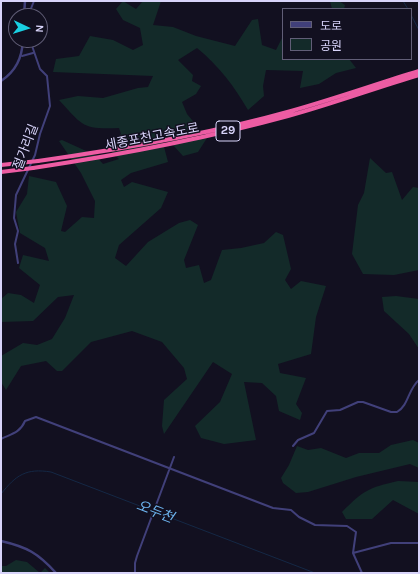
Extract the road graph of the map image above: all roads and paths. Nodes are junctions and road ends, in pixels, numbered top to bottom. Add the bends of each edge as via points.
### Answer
1 (22, 48) edge
2 (32, 48) edge
3 (33, 53) junction
4 (22, 56) junction
5 (419, 70) edge
6 (419, 76) edge
7 (1, 81) edge
8 (1, 165) edge
9 (1, 172) edge
10 (18, 263) dead end
11 (419, 380) edge
12 (1, 439) edge
13 (293, 446) dead end
14 (174, 457) dead end
15 (170, 468) junction
16 (1, 541) edge
17 (419, 543) edge
18 (353, 553) junction
19 (56, 573) edge
20 (135, 573) edge
21 (362, 573) edge

1 - 4 street
2 - 3 street, 절가리길
3 - 4 street
3 - 10 street, 절가리길 via 40,69 47,76 50,106 35,155 16,195 14,218 18,231 15,244
4 - 7 street via 14,70
5 - 8 highway, 세종포천고속도로 / 29, bridge via 262,119 142,145
6 - 9 highway, 세종포천고속도로 / 29, bridge via 289,116 216,134 114,155
11 - 13 street via 400,411 390,412 363,402 354,403 340,410 330,409 324,414 312,435 302,438
12 - 15 street via 15,434 25,422 36,417
14 - 15 street
15 - 18 street via 273,508 290,510 315,525 352,528 356,532
15 - 20 street via 135,563
16 - 19 street via 32,551
17 - 18 street via 391,543
18 - 21 street

